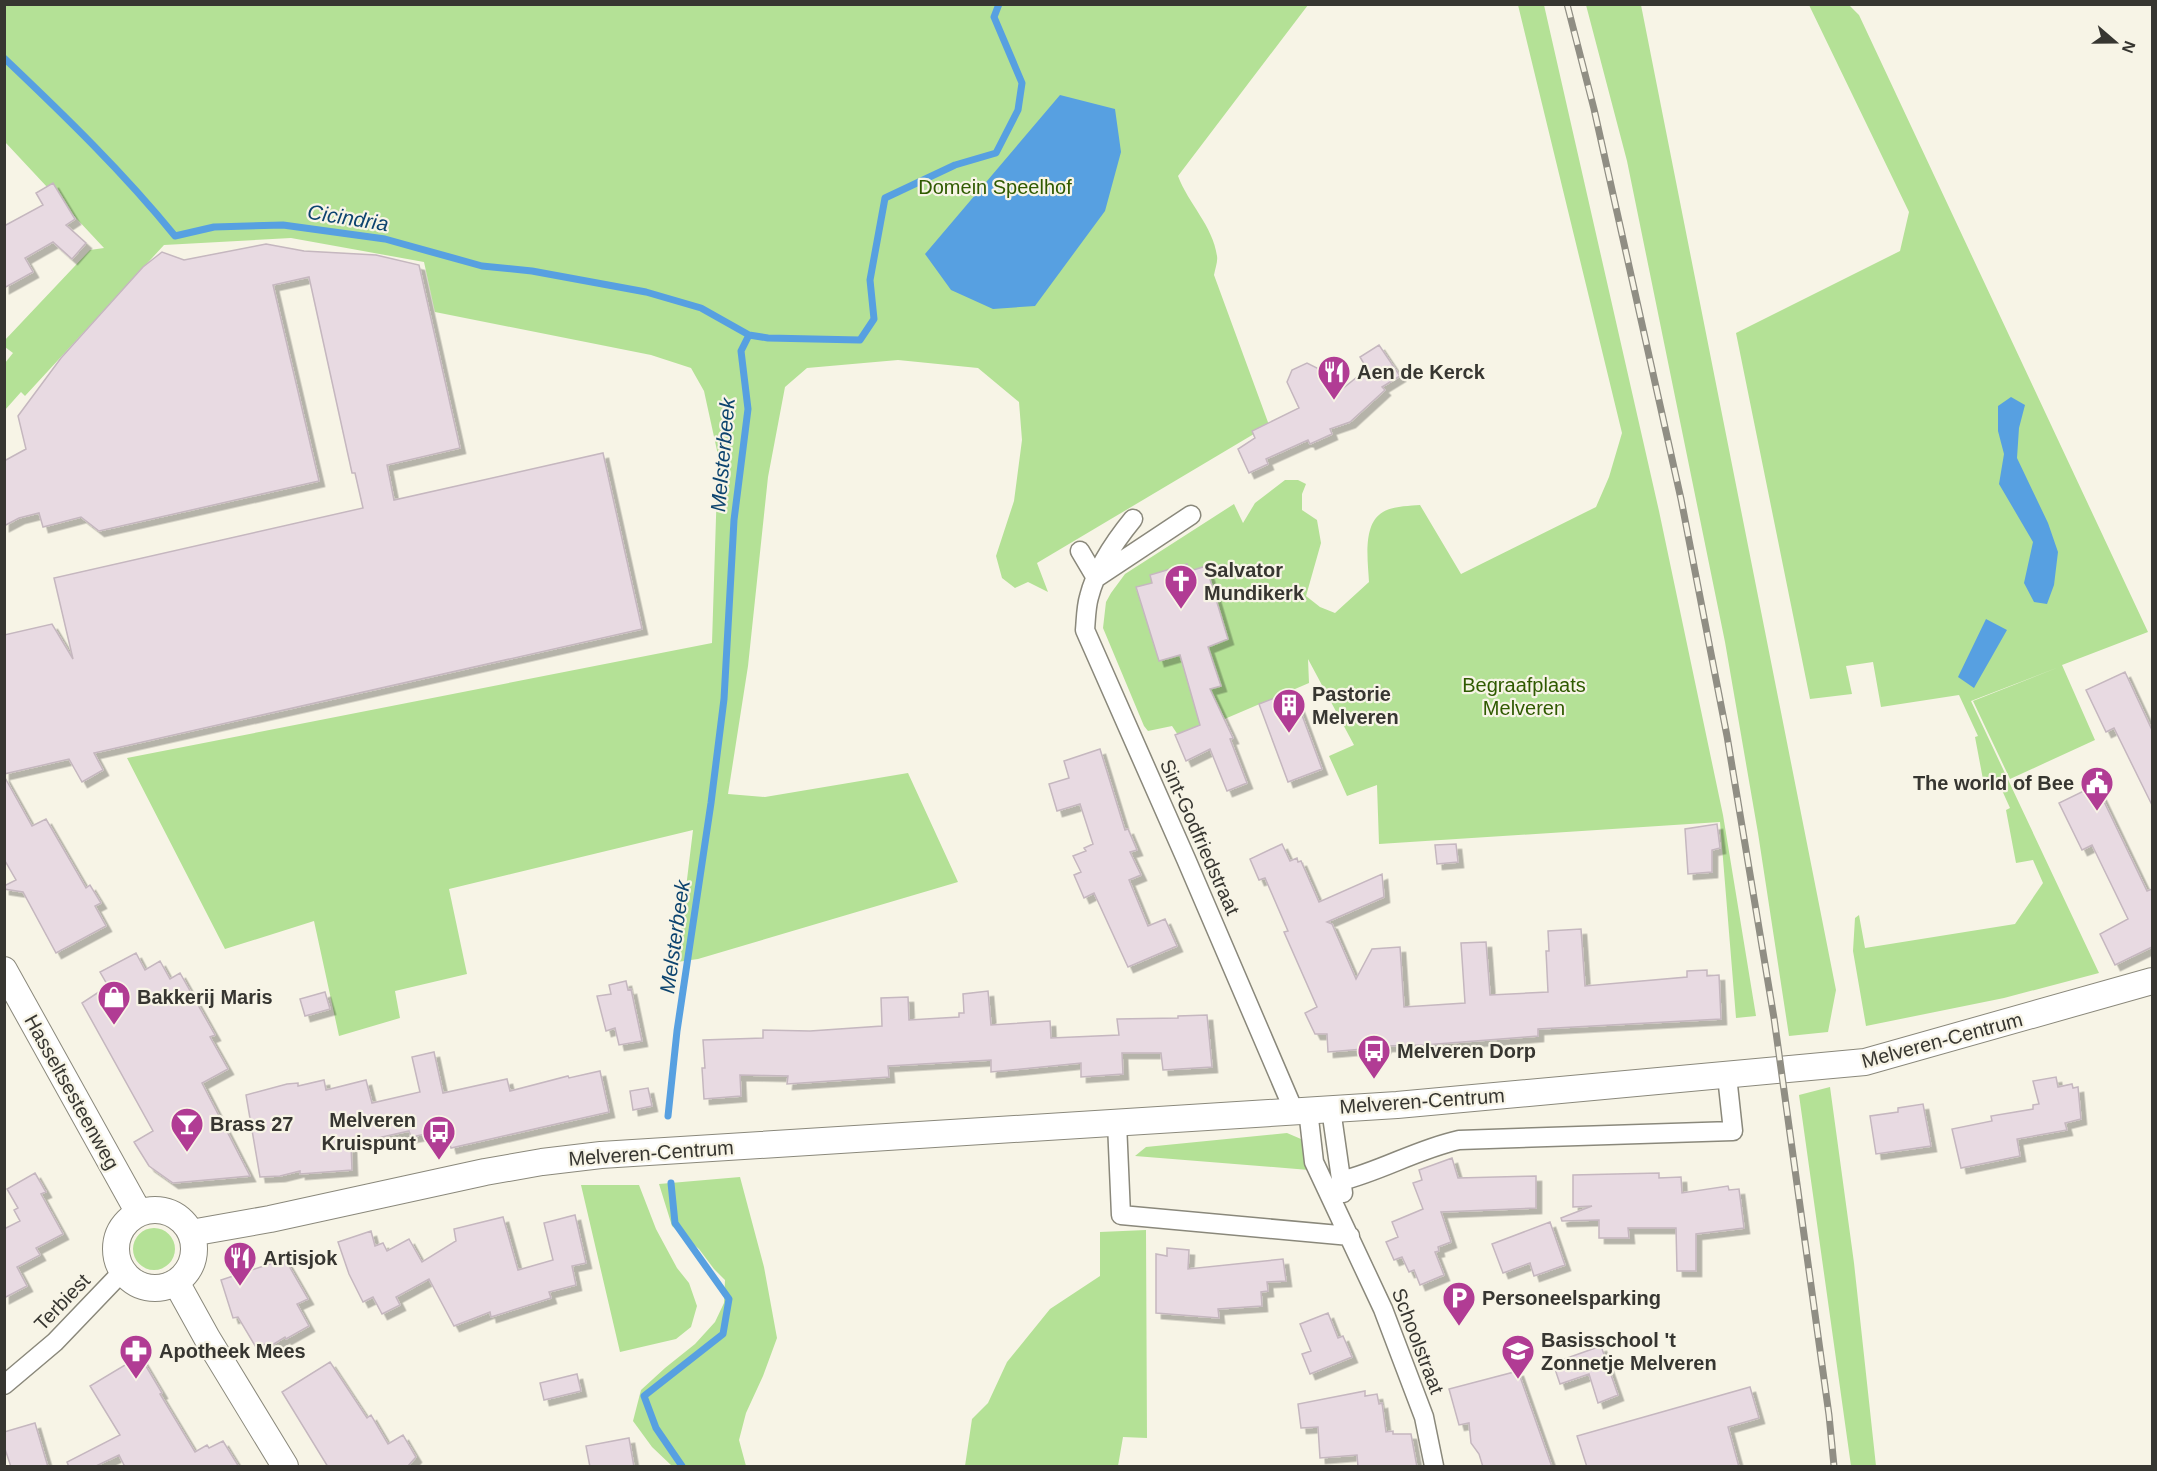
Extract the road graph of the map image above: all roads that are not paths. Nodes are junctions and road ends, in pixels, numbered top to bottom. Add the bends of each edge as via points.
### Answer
1 (1191, 515) dead end
2 (1133, 519) dead end
3 (1080, 551) dead end
4 (1096, 578) junction
5 (4, 970) edge
6 (2152, 981) edge
7 (1727, 1076) junction
8 (1311, 1110) junction
9 (1118, 1123) junction
10 (1341, 1181) junction
11 (139, 1213) junction
12 (190, 1233) junction
13 (1350, 1236) junction
14 (122, 1272) junction
15 (176, 1282) junction
16 (4, 1385) edge
17 (285, 1467) edge
18 (1434, 1467) edge

1 - 4 street
2 - 4 street, Sint-Godfriedstraat
3 - 4 street
4 - 8 street, Sint-Godfriedstraat via 1088,598 1084,630 1186,859
5 - 11 main road, Hasseltsesteenweg
6 - 7 main road, Melveren-Centrum via 1865,1062
7 - 8 main road, Melveren-Centrum
7 - 10 street via 1733,1131 1459,1140
8 - 9 main road, Melveren-Centrum
8 - 10 street, Schoolstraat
8 - 13 street, Schoolstraat via 1314,1162
9 - 12 main road, Melveren-Centrum via 733,1146 542,1162
9 - 13 street via 1121,1215
10 - 13 street, Schoolstraat
11 - 12 main road via 150,1210 174,1215
11 - 14 main road via 119,1232 116,1246
12 - 15 main road via 194,1244 190,1266
13 - 18 street, Schoolstraat via 1424,1417
14 - 15 main road via 141,1286 153,1289
14 - 16 street, Terbiest via 55,1342
15 - 17 main road

